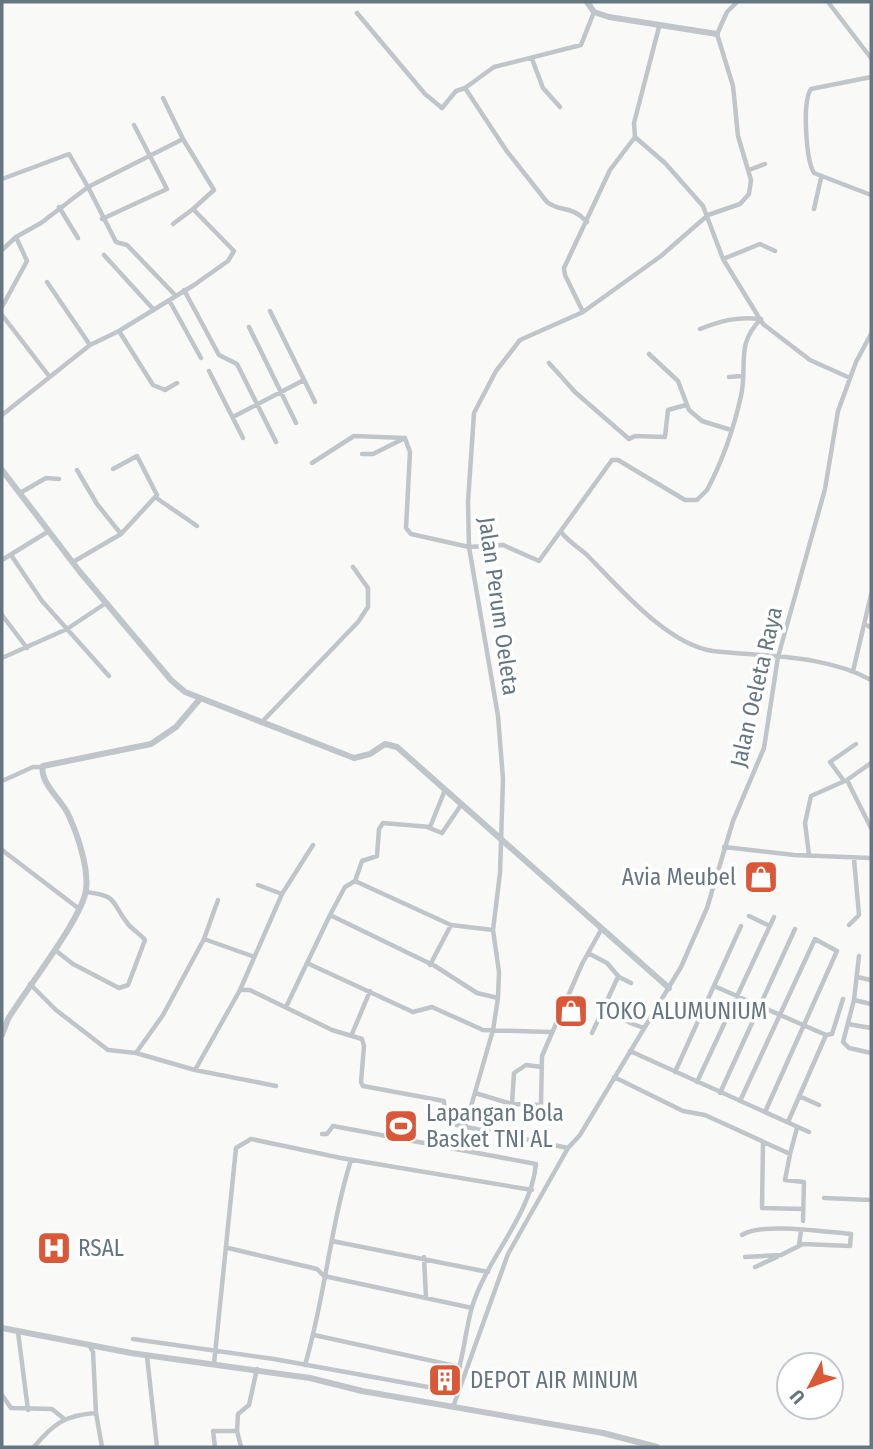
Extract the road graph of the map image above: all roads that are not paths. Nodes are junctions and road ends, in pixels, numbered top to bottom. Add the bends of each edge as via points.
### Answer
1 (587, 2) edge
2 (737, 2) edge
3 (828, 2) edge
4 (594, 12) junction
5 (357, 13) dead end
6 (659, 27) junction
7 (716, 34) junction
8 (871, 58) edge
9 (532, 59) junction
10 (871, 77) edge
11 (465, 88) junction
12 (163, 98) dead end
13 (561, 107) dead end
14 (134, 125) dead end
15 (635, 138) junction
16 (183, 139) junction
17 (151, 154) junction
18 (765, 164) dead end
19 (749, 170) junction
20 (821, 178) junction
21 (2, 179) edge
22 (88, 187) junction
23 (871, 195) edge
24 (59, 207) junction
25 (193, 209) junction
26 (814, 209) dead end
27 (708, 215) junction
28 (102, 219) junction
29 (587, 222) junction
30 (173, 224) dead end
31 (16, 237) junction
32 (79, 238) dead end
33 (2, 250) edge
34 (775, 251) dead end
35 (104, 255) dead end
36 (723, 259) junction
37 (47, 282) dead end
38 (184, 290) junction
39 (176, 296) junction
40 (169, 300) junction
41 (2, 307) edge
42 (154, 310) junction
43 (270, 312) dead end
44 (583, 312) junction
45 (2, 315) edge
46 (761, 319) junction
47 (249, 327) dead end
48 (700, 329) dead end
49 (119, 331) junction
50 (871, 334) edge
51 (90, 345) junction
52 (649, 354) dead end
53 (201, 358) dead end
54 (549, 363) dead end
55 (209, 371) dead end
56 (48, 376) junction
57 (742, 376) junction
58 (729, 377) dead end
59 (850, 377) junction
60 (304, 380) junction
61 (177, 383) dead end
62 (281, 392) junction
63 (315, 402) dead end
64 (258, 404) junction
65 (686, 405) junction
66 (2, 415) edge
67 (233, 417) junction
68 (296, 423) dead end
69 (731, 430) junction
70 (243, 438) dead end
71 (405, 438) junction
72 (276, 442) dead end
73 (362, 454) dead end
74 (312, 463) dead end
75 (113, 469) dead end
76 (77, 470) dead end
77 (2, 471) edge
78 (59, 479) dead end
79 (19, 494) junction
80 (155, 497) junction
81 (197, 526) dead end
82 (49, 531) junction
83 (562, 533) junction
84 (121, 534) junction
85 (469, 547) junction
86 (11, 555) junction
87 (2, 560) edge
88 (74, 562) junction
89 (353, 567) dead end
90 (871, 595) edge
91 (107, 603) junction
92 (2, 615) edge
93 (865, 624) junction
94 (871, 628) edge
95 (66, 629) junction
96 (27, 648) junction
97 (778, 657) junction
98 (2, 658) edge
99 (853, 671) junction
100 (109, 676) dead end
101 (871, 680) edge
102 (199, 700) junction
103 (261, 723) junction
104 (856, 744) dead end
105 (871, 763) edge
106 (43, 767) junction
107 (846, 780) junction
108 (2, 782) edge
109 (445, 789) junction
110 (461, 805) junction
111 (426, 827) junction
112 (871, 828) edge
113 (500, 835) junction
114 (313, 845) dead end
115 (724, 847) junction
116 (2, 850) edge
117 (809, 855) junction
118 (871, 858) edge
119 (854, 859) junction
120 (355, 881) junction
121 (258, 885) dead end
122 (86, 892) junction
123 (282, 894) junction
124 (218, 900) dead end
125 (78, 908) junction
126 (330, 915) junction
127 (749, 916) dead end
128 (774, 917) dead end
129 (451, 925) junction
130 (849, 925) dead end
131 (741, 926) dead end
132 (770, 926) junction
133 (794, 929) dead end
134 (493, 930) junction
135 (601, 930) junction
136 (204, 939) junction
137 (54, 949) junction
138 (588, 953) junction
139 (252, 956) junction
140 (859, 956) dead end
141 (307, 963) junction
142 (430, 965) junction
143 (619, 976) junction
144 (857, 977) junction
145 (871, 980) edge
146 (30, 983) junction
147 (631, 983) dead end
148 (714, 986) junction
149 (668, 988) junction
150 (240, 990) junction
151 (370, 991) junction
152 (735, 995) junction
153 (498, 998) junction
154 (843, 999) dead end
155 (854, 1000) junction
156 (871, 1004) edge
157 (758, 1006) junction
158 (286, 1007) junction
159 (601, 1011) junction
160 (614, 1014) tunnel mouth
161 (781, 1015) junction
162 (630, 1023) tunnel mouth
163 (848, 1024) junction
164 (804, 1025) junction
165 (643, 1028) junction
166 (871, 1028) edge
167 (493, 1030) junction
168 (551, 1032) junction
169 (592, 1033) dead end
170 (352, 1034) junction
171 (2, 1035) edge
172 (826, 1035) junction
173 (630, 1051) junction
174 (136, 1053) junction
175 (871, 1053) edge
176 (542, 1067) junction
177 (195, 1070) junction
178 (675, 1072) junction
179 (614, 1077) junction
180 (697, 1082) junction
181 (276, 1086) dead end
182 (475, 1093) junction
183 (720, 1093) junction
184 (799, 1096) junction
185 (740, 1101) junction
186 (512, 1104) junction
187 (819, 1105) dead end
188 (765, 1112) junction
189 (788, 1122) junction
190 (465, 1127) junction
191 (797, 1128) junction
192 (809, 1132) dead end
193 (322, 1135) dead end
194 (763, 1143) junction
195 (568, 1148) junction
196 (790, 1154) junction
197 (351, 1160) junction
198 (532, 1190) junction
199 (824, 1198) dead end
200 (871, 1200) edge
201 (803, 1209) junction
202 (803, 1220) dead end
203 (801, 1231) junction
204 (742, 1235) dead end
205 (332, 1241) junction
206 (799, 1245) junction
207 (228, 1248) junction
208 (781, 1255) junction
209 (424, 1257) junction
210 (745, 1257) dead end
211 (755, 1267) dead end
212 (488, 1272) junction
213 (324, 1276) junction
214 (426, 1298) junction
215 (472, 1308) junction
216 (2, 1328) edge
217 (18, 1330) junction
218 (314, 1335) junction
219 (133, 1339) dead end
220 (87, 1342) junction
221 (215, 1350) junction
222 (147, 1355) junction
223 (214, 1364) junction
224 (305, 1365) junction
225 (460, 1367) junction
226 (257, 1369) junction
227 (2, 1395) edge
228 (453, 1408) junction
229 (28, 1410) junction
230 (96, 1413) junction
231 (63, 1418) junction
232 (237, 1431) junction
233 (34, 1447) edge
234 (102, 1447) edge
235 (157, 1447) edge
236 (215, 1447) edge
237 (240, 1447) edge
238 (657, 1447) edge

1 - 4 street
2 - 7 street
3 - 8 street
4 - 6 street
4 - 9 street via 582,45
5 - 11 street via 438,108
6 - 7 street
6 - 15 street via 634,123
7 - 19 street via 732,79 738,136
9 - 11 street via 494,67
9 - 13 street via 543,88
10 - 20 street via 809,91 808,156 811,170
11 - 29 street via 547,202 571,208
12 - 16 street
14 - 17 street
15 - 27 street via 681,179
15 - 29 street via 610,170
16 - 17 street
16 - 25 street via 214,191
17 - 22 street
17 - 28 street via 167,189
18 - 19 street
19 - 27 street via 752,185 745,200
20 - 23 street
20 - 26 street
21 - 22 street via 69,154
22 - 24 street
22 - 28 street
24 - 31 street
24 - 32 street
25 - 30 street
25 - 38 street via 234,251 228,261
27 - 36 street
27 - 44 street, Jalan Perum Oeleta via 661,256
28 - 39 street via 116,242 125,243
29 - 44 street via 564,272
31 - 33 street
31 - 41 street via 27,263
34 - 36 street via 760,244
35 - 42 street
36 - 46 street
37 - 51 street
38 - 39 street
38 - 64 street via 219,355 237,364
39 - 40 street
40 - 42 street
40 - 53 street
42 - 49 street
43 - 60 street
44 - 85 street, Jalan Perum Oeleta via 515,344 474,413
45 - 56 street
46 - 48 street via 744,317
46 - 57 street via 748,332
46 - 59 street via 768,330 799,353
47 - 62 street
49 - 51 street
49 - 61 street via 153,385 165,390
50 - 59 street, Jalan Oeleta Raya
51 - 56 street
52 - 65 street via 678,381
54 - 65 street via 629,439 665,437 667,410
55 - 67 street
56 - 66 street
57 - 58 street
57 - 69 street
59 - 97 street, Jalan Oeleta Raya via 836,422 825,489
60 - 62 street
60 - 63 street
62 - 64 street
62 - 68 street
64 - 67 street
64 - 72 street
65 - 69 street via 702,421
67 - 70 street
69 - 83 street via 713,479 697,500 685,500 612,460
71 - 73 street via 373,454
71 - 74 street via 354,436
71 - 85 street via 410,452 406,528 431,541
75 - 80 street via 137,456 158,495
76 - 84 street
77 - 79 street
78 - 79 street via 46,478
79 - 82 street
80 - 81 street
80 - 84 street
82 - 86 street
82 - 88 street
83 - 85 street via 540,561 503,545
83 - 97 street via 646,613 680,638 713,650
84 - 88 street
85 - 113 street, Jalan Perum Oeleta via 498,716 503,779
86 - 87 street
86 - 95 street
88 - 91 street
89 - 103 street via 368,588 365,611 317,668
90 - 93 street
91 - 95 street
91 - 102 street via 171,680
92 - 96 street
93 - 94 street
93 - 99 street
95 - 96 street
95 - 100 street
96 - 98 street
97 - 99 street
97 - 115 street, Jalan Oeleta Raya via 764,748
99 - 101 street
102 - 103 street
102 - 106 street via 176,727 151,744
103 - 109 street via 354,758 393,745
104 - 107 street via 830,762
105 - 107 street
106 - 108 street
106 - 122 street via 42,774 68,814 86,873
107 - 112 street
107 - 117 street via 809,798 805,823
109 - 110 street
109 - 111 street via 432,825
110 - 111 street via 442,834
110 - 113 street
111 - 120 street via 383,823 377,856 362,861
113 - 134 street, Jalan Perum Oeleta
113 - 135 street
114 - 123 street
115 - 117 street
115 - 149 street, Jalan Oeleta Raya via 708,908
116 - 125 street
117 - 119 street
118 - 119 street
119 - 130 street via 859,913
120 - 126 street via 345,887
120 - 129 street
121 - 123 street
122 - 125 street
122 - 137 street via 115,900 129,925 145,940 128,985 119,988
123 - 139 street
124 - 136 street
125 - 137 street
126 - 141 street
126 - 142 street
127 - 132 street
128 - 132 street
129 - 134 street
129 - 142 street
131 - 148 street
132 - 152 street
133 - 157 street
134 - 153 street, Jalan Perum Oeleta
135 - 138 street
135 - 149 street
136 - 139 street
136 - 174 street via 163,1015
137 - 146 street
138 - 143 street
138 - 168 street
139 - 150 street
140 - 144 street
141 - 151 street
141 - 158 street
142 - 153 street via 477,993
143 - 147 street
143 - 159 street
144 - 145 street
144 - 155 street
146 - 171 street
146 - 174 street via 97,1043 117,1053
148 - 152 street
148 - 178 street
149 - 165 street, Jalan Oeleta Raya
150 - 158 street
150 - 177 street
151 - 167 street via 413,1013 432,1007 466,1024
151 - 170 street
152 - 157 street
152 - 180 street
153 - 167 street, Jalan Perum Oeleta
154 - 172 street via 832,1034
155 - 156 street
155 - 163 street
157 - 161 street
157 - 183 street
158 - 170 street via 332,1030
159 - 160 street
159 - 169 street
161 - 164 street
161 - 164 street via 815,939 837,951
161 - 185 street
162 - 165 street
163 - 166 street
163 - 175 street via 843,1044
164 - 172 street
164 - 188 street
165 - 173 street, Jalan Oeleta Raya
167 - 168 street
167 - 182 street, Jalan Perum Oeleta
168 - 176 street
170 - 190 street via 364,1042 362,1085 444,1101 447,1122
172 - 184 street
173 - 178 street
173 - 179 street, Jalan Oeleta Raya
174 - 177 street
176 - 186 street via 526,1065 514,1073
176 - 186 street via 540,1106
177 - 181 street
178 - 180 street
179 - 194 street
179 - 195 street, Jalan Oeleta Raya
180 - 183 street
182 - 186 street
182 - 190 street, Jalan Perum Oeleta
183 - 185 street
184 - 187 street
184 - 189 street
185 - 188 street
188 - 189 street
189 - 191 street
190 - 195 street
191 - 192 street
191 - 196 street
193 - 198 street via 333,1126 535,1163
194 - 196 street
194 - 201 street via 762,1208
195 - 228 street, Jalan Oeleta Raya via 504,1264
196 - 201 street via 785,1180 804,1182
197 - 198 street
197 - 205 street
197 - 207 street via 251,1139 239,1144
198 - 212 street
199 - 200 street
201 - 202 street
203 - 204 street via 749,1230
203 - 206 street
203 - 206 street via 851,1234 850,1246
205 - 209 street
205 - 213 street
206 - 208 street
207 - 213 street via 317,1269
207 - 221 street via 222,1264
208 - 210 street
208 - 211 street
209 - 212 street
209 - 214 street
212 - 215 street
213 - 214 street
213 - 218 street
214 - 215 street
215 - 225 street
216 - 217 street
217 - 220 street
217 - 229 street
218 - 224 street
218 - 225 street
219 - 221 street
220 - 222 street
220 - 230 street via 93,1352
221 - 223 street
221 - 224 street
222 - 223 street
222 - 235 street
223 - 226 street
224 - 225 street via 446,1392
226 - 228 street
226 - 232 street via 249,1405 238,1414
227 - 229 street via 8,1406
228 - 238 street via 540,1421
229 - 231 street via 52,1409
230 - 231 street
230 - 234 street
231 - 233 street
232 - 236 street via 213,1431
232 - 237 street

